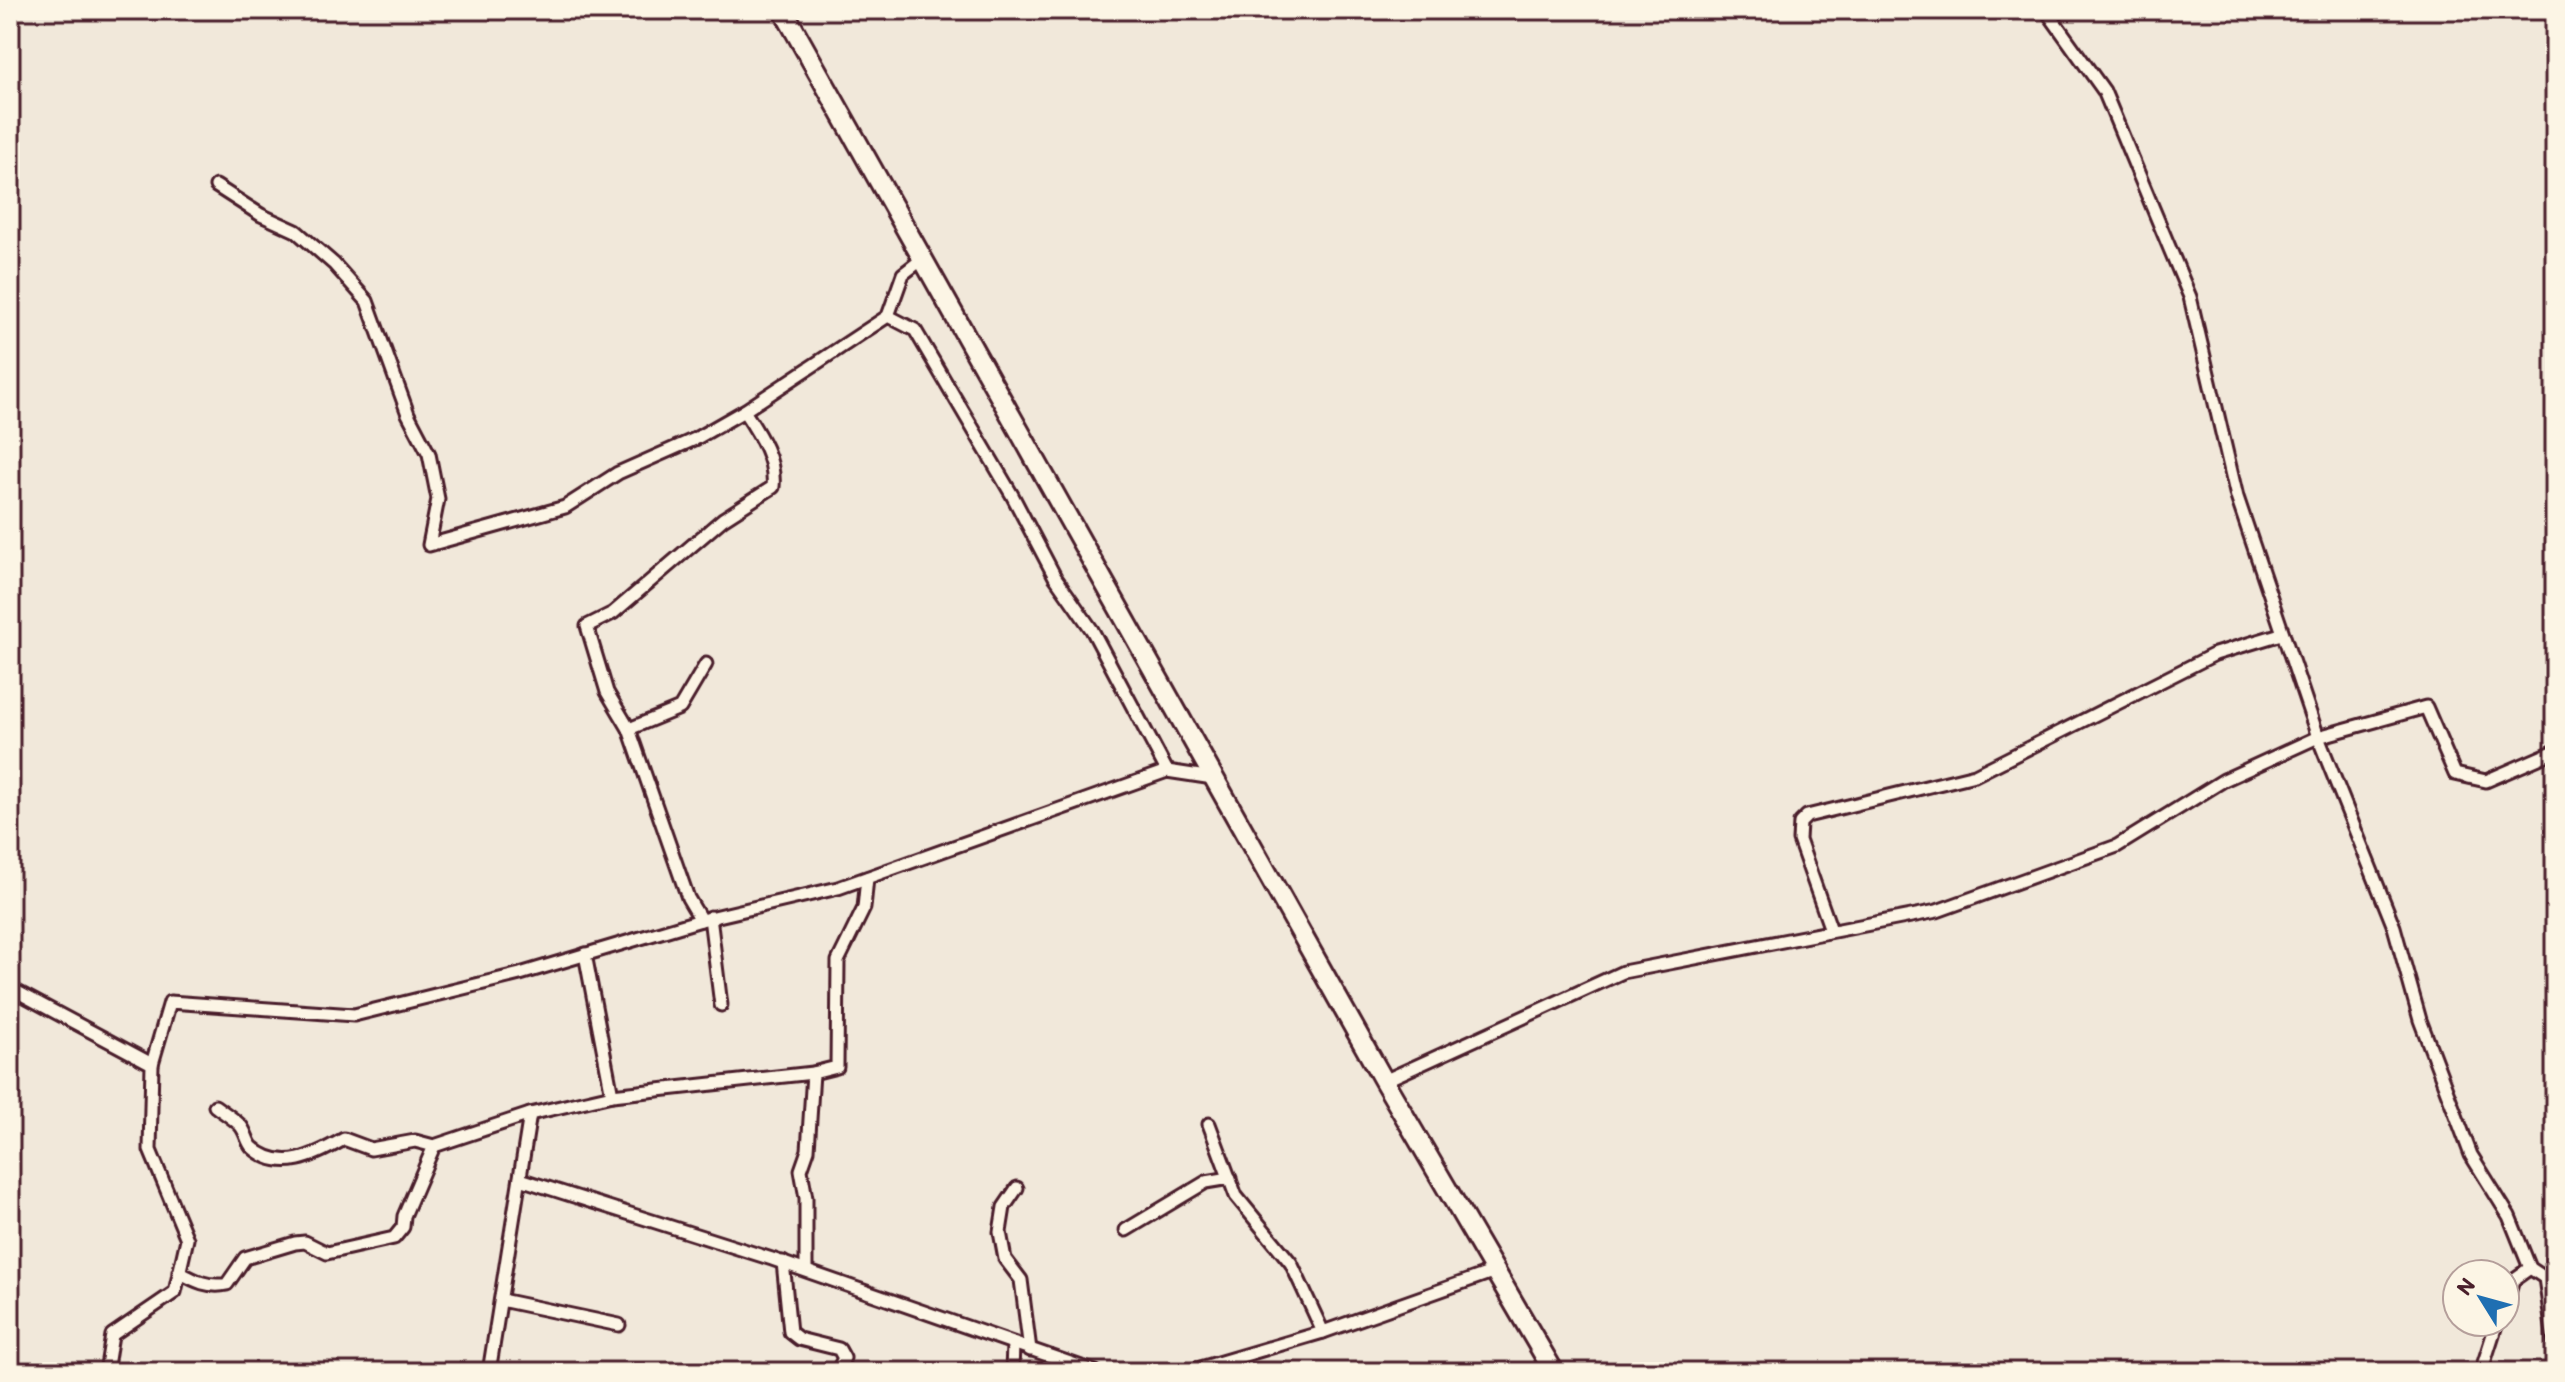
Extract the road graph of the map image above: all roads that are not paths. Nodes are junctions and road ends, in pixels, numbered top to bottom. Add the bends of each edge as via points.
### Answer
1 (2046, 10) edge
2 (785, 11) edge
3 (216, 186) dead end
4 (921, 260) junction
5 (888, 316) junction
6 (744, 411) junction
7 (2281, 634) junction
8 (706, 664) dead end
9 (629, 729) junction
10 (2318, 737) junction
11 (2555, 751) edge
12 (1167, 771) junction
13 (1213, 778) junction
14 (867, 878) junction
15 (705, 918) junction
16 (1831, 930) junction
17 (585, 954) junction
18 (10, 988) edge
19 (721, 1005) dead end
20 (152, 1064) junction
21 (813, 1073) junction
22 (1384, 1081) junction
23 (612, 1095) junction
24 (215, 1106) dead end
25 (530, 1114) junction
26 (1209, 1124) dead end
27 (434, 1146) junction
28 (1230, 1178) junction
29 (520, 1179) junction
30 (1017, 1188) dead end
31 (1126, 1230) dead end
32 (783, 1262) junction
33 (2530, 1268) junction
34 (806, 1270) junction
35 (1495, 1271) junction
36 (179, 1272) junction
37 (2521, 1274) edge
38 (501, 1300) junction
39 (619, 1325) dead end
40 (1323, 1332) junction
41 (2492, 1338) edge
42 (1013, 1344) junction
43 (2555, 1348) edge
44 (1030, 1350) junction
45 (106, 1372) edge
46 (489, 1372) edge
47 (837, 1372) edge
48 (1012, 1372) edge
49 (1096, 1372) edge
50 (1187, 1372) edge
51 (1554, 1372) edge
52 (2481, 1372) edge

1 - 7 street via 2104,91 2190,297 2237,497
2 - 4 main road
3 - 6 street via 296,231 367,301 408,414 429,454 438,499 429,545 565,507 618,473
4 - 5 street via 903,274
4 - 13 main road
5 - 6 street
5 - 12 street via 915,330 1055,577 1092,630
6 - 9 street via 767,450 773,487 723,519 613,613 587,626 607,692
7 - 10 street
7 - 16 street via 2215,654 1975,775 1807,816 1800,823 1799,840
8 - 9 street via 680,708
9 - 15 street via 688,898
10 - 11 street via 2426,707 2455,774 2486,781
10 - 16 street via 2224,780 2117,846 1937,911
10 - 33 street via 2394,927 2420,1020 2471,1155 2509,1216
12 - 13 street
12 - 14 street
13 - 22 main road
14 - 15 street
14 - 21 street via 864,908 838,961 837,1067
15 - 17 street
15 - 19 street
16 - 22 street via 1623,972
17 - 20 street via 354,1015 170,1002
17 - 23 street
18 - 20 street
20 - 36 street via 150,1150 187,1239
21 - 23 street
21 - 34 street via 808,1150 801,1170
22 - 35 main road
23 - 25 street
24 - 27 street via 241,1126 251,1146 273,1160 307,1159 344,1139 371,1149 415,1141
25 - 27 street
25 - 29 street
26 - 28 street
27 - 36 street via 394,1238 327,1253 305,1242 283,1246 245,1258 227,1284 217,1286
28 - 31 street via 1206,1182
28 - 40 street via 1242,1206 1291,1263
29 - 32 street
29 - 38 street
30 - 44 street via 1004,1207 1000,1232 1005,1259 1021,1280
32 - 34 street
32 - 47 street via 790,1332 839,1349 844,1358
33 - 37 street
33 - 43 street via 2545,1278
34 - 42 street
35 - 40 street
35 - 51 main road
36 - 45 street via 175,1292 112,1335
38 - 39 street
38 - 46 street
40 - 50 street
41 - 52 street
42 - 44 street
42 - 48 street
44 - 49 street

